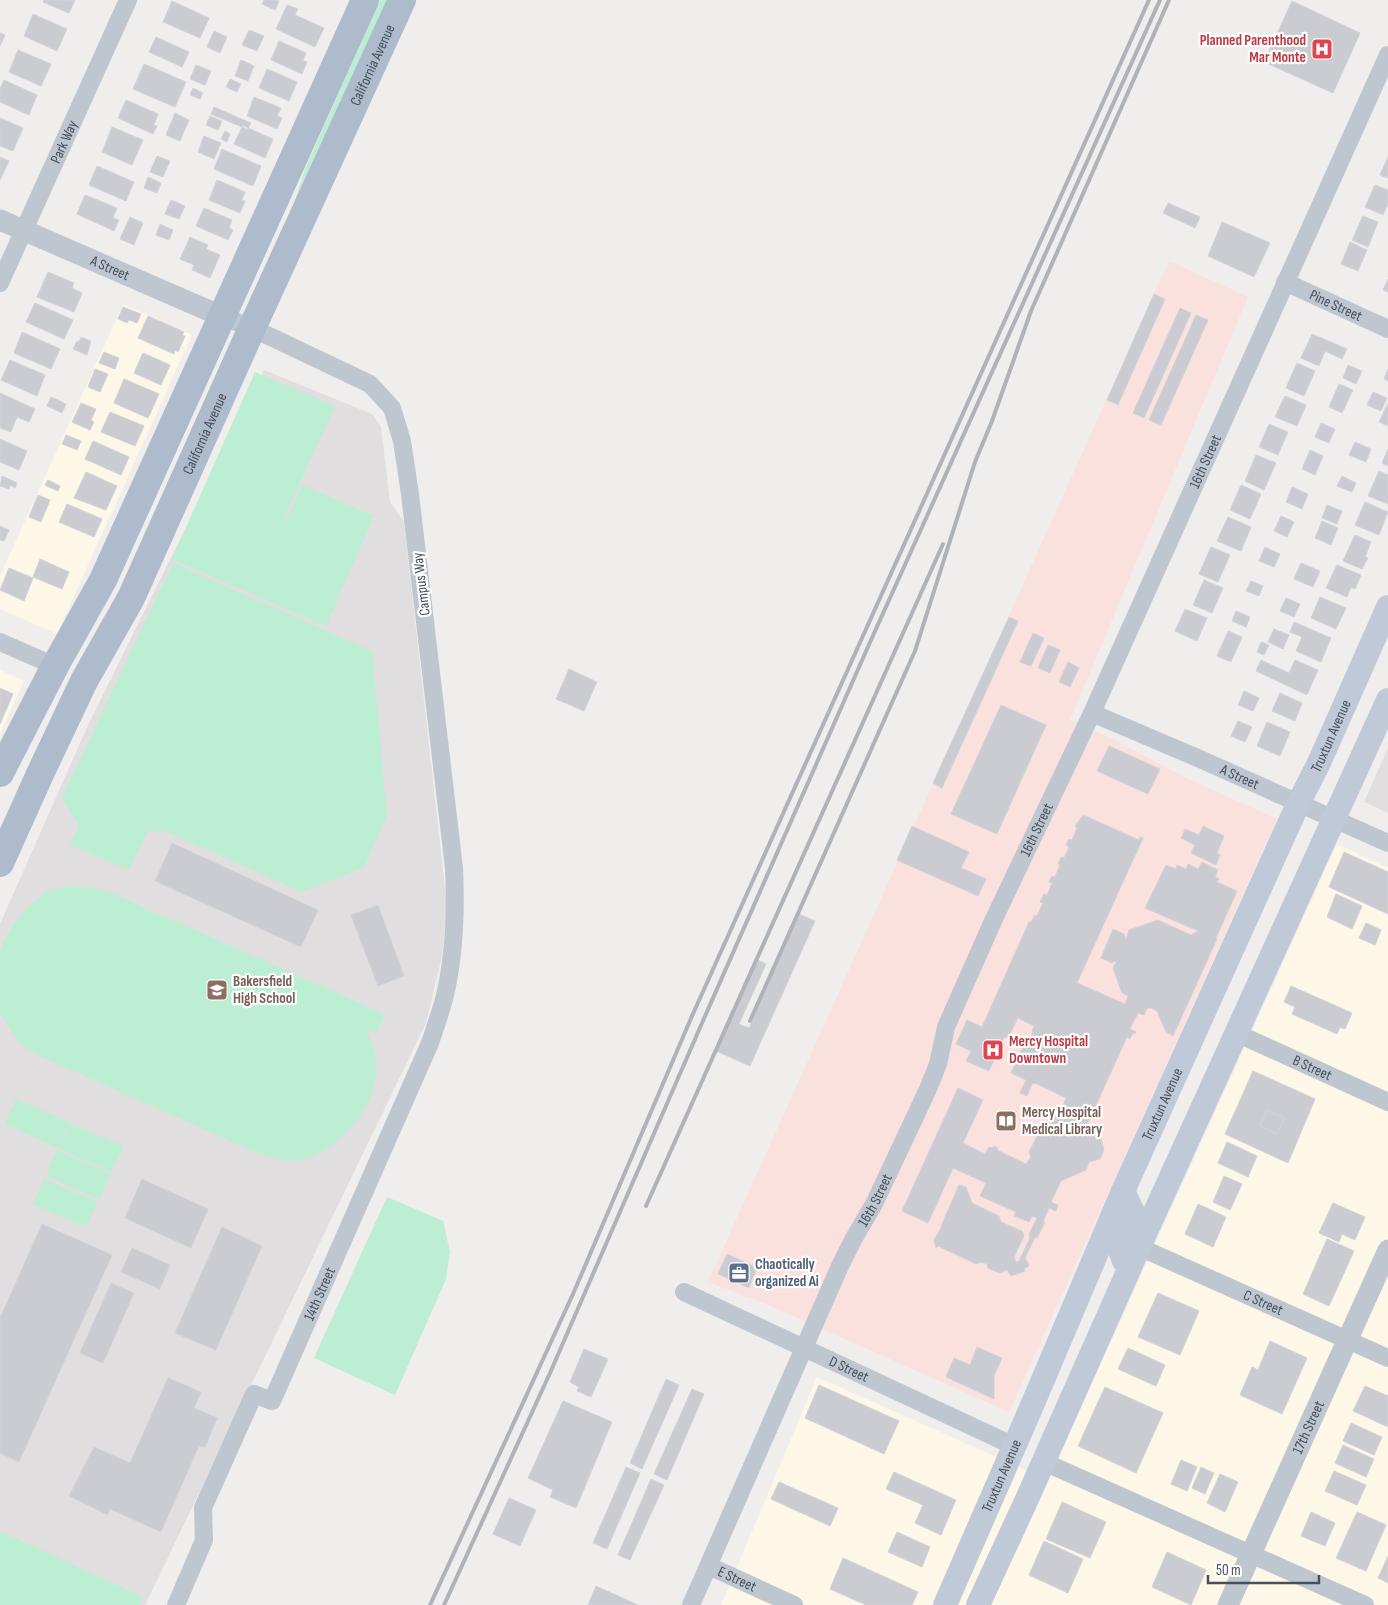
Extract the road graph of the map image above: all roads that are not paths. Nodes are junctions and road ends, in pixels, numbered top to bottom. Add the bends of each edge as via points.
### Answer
1 (128, 0) edge
2 (364, 0) edge
3 (402, 0) edge
4 (1388, 55) edge
5 (0, 220) edge
6 (24, 231) junction
7 (0, 282) edge
8 (1286, 282) junction
9 (221, 316) junction
10 (252, 328) junction
11 (1388, 329) edge
12 (1388, 607) edge
13 (0, 642) edge
14 (54, 666) junction
15 (1388, 700) edge
16 (1092, 713) junction
17 (0, 773) edge
18 (1298, 804) junction
19 (1333, 819) junction
20 (1388, 843) edge
21 (0, 863) edge
22 (452, 956) joint
23 (1236, 1033) junction
24 (1388, 1102) edge
25 (1123, 1191) junction
26 (1139, 1247) junction
27 (1388, 1250) edge
28 (1127, 1272) junction
29 (684, 1292) dead end
30 (1348, 1340) junction
31 (803, 1348) junction
32 (1388, 1358) edge
33 (1031, 1408) junction
34 (1014, 1446) junction
35 (1044, 1462) junction
36 (1028, 1499) junction
37 (1251, 1554) junction
38 (709, 1566) junction
39 (176, 1605) edge
40 (691, 1605) edge
41 (794, 1605) edge
42 (945, 1605) edge
43 (978, 1605) edge
44 (1228, 1605) edge
45 (1366, 1605) edge

1 - 6 street, Park Way
2 - 9 main road
3 - 10 main road, California Avenue
4 - 8 street, 16th Street
5 - 6 street, A Street
6 - 7 street, Park Way
6 - 9 street, A Street
8 - 11 street, Pine Street
8 - 16 street, 16th Street
9 - 10 street, Campus Way
9 - 14 main road via 103,580
10 - 21 main road, California Avenue via 131,598 84,681
10 - 22 street, Campus Way via 370,384 392,408 402,441 410,494 454,868 456,904
12 - 18 main road, Truxtun Avenue
13 - 14 street
14 - 17 main road
15 - 19 main road
16 - 18 street, A Street
16 - 31 street, 16th Street via 946,1027 938,1064 928,1088
18 - 19 street, A Street
18 - 25 main road, Truxtun Avenue
19 - 20 street, A Street
19 - 23 main road
22 - 39 street, 14th Street via 444,998 430,1043 272,1401 254,1394 203,1508 204,1540
23 - 24 street, B Street
23 - 26 main road
25 - 28 main road via 1133,1212 1121,1253
25 - 33 main road, Truxtun Avenue
26 - 28 main road
26 - 30 street, C Street
27 - 30 street, 17th Street
28 - 35 main road
29 - 31 street, D Street
30 - 32 street, C Street
30 - 37 street, 17th Street
31 - 34 street, D Street
31 - 38 street, 16th Street
33 - 34 main road, Truxtun Avenue
33 - 35 main road via 1035,1446
34 - 36 main road via 1020,1454
34 - 42 main road, Truxtun Avenue
35 - 36 main road
35 - 37 street
36 - 43 main road
37 - 44 street, 17th Street
37 - 45 street
38 - 40 street, 16th Street
38 - 41 street, E Street

